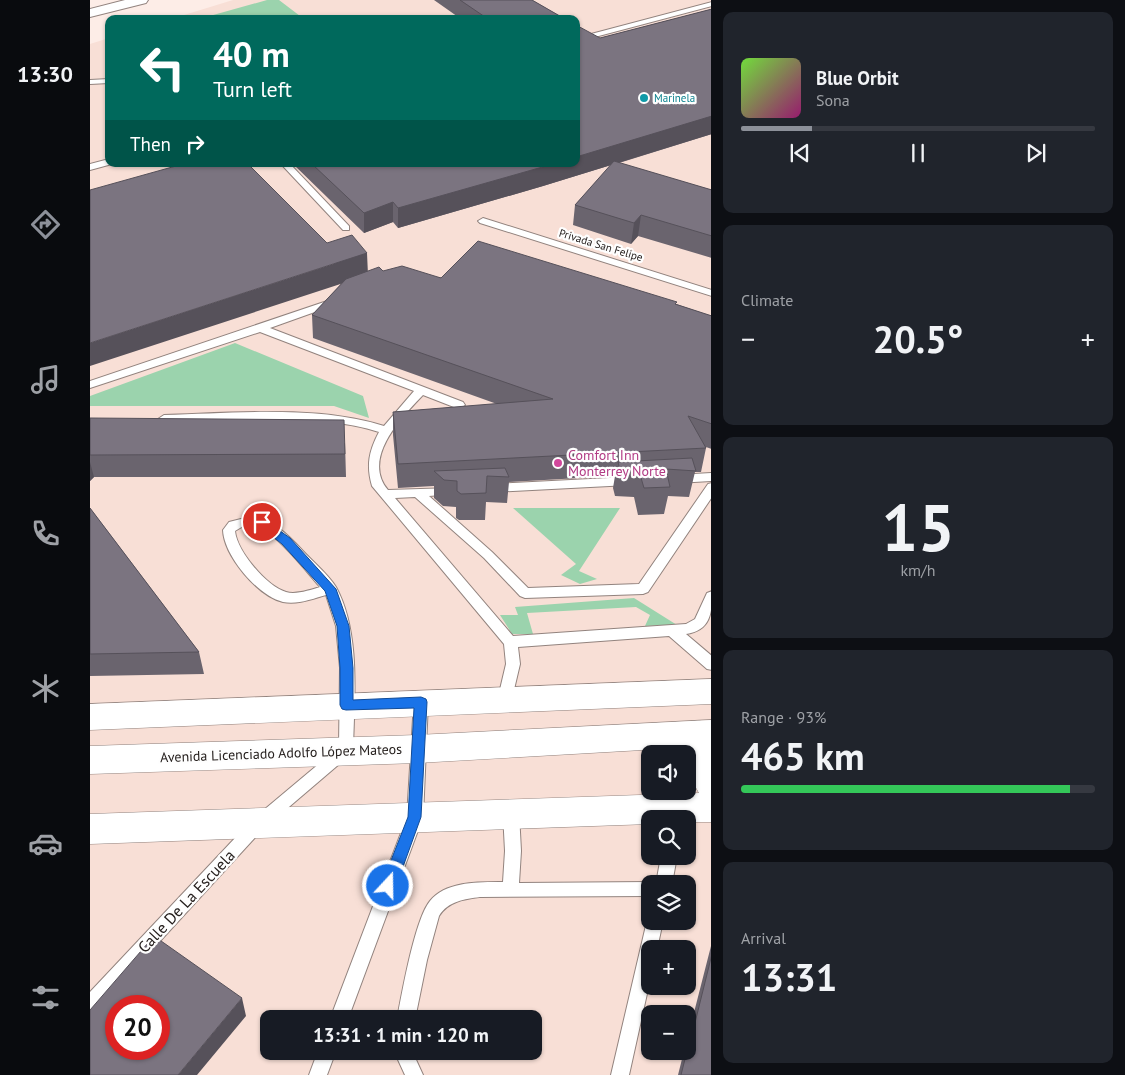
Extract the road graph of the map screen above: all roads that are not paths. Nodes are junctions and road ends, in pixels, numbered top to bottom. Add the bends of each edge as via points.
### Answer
1 (96, 0) edge
2 (141, 0) edge
3 (708, 3) edge
4 (90, 8) edge
5 (90, 13) edge
6 (580, 39) edge
7 (105, 81) edge
8 (90, 82) edge
9 (105, 163) edge
10 (90, 167) edge
11 (288, 167) edge
12 (483, 221) dead end
13 (346, 228) dead end
14 (711, 293) edge
15 (348, 296) edge
16 (260, 328) junction
17 (90, 385) edge
18 (420, 391) junction
19 (459, 405) edge
20 (152, 419) edge
21 (385, 430) junction
22 (711, 477) edge
23 (662, 480) edge
24 (643, 481) edge
25 (711, 487) edge
26 (417, 492) junction
27 (384, 494) junction
28 (330, 589) junction
29 (711, 596) edge
30 (674, 632) junction
31 (510, 642) junction
32 (711, 665) edge
33 (711, 691) edge
34 (505, 698) junction
35 (421, 702) junction
36 (346, 705) junction
37 (90, 717) edge
38 (706, 733) edge
39 (418, 748) junction
40 (346, 750) junction
41 (90, 760) edge
42 (711, 786) edge
43 (711, 806) edge
44 (688, 810) edge
45 (511, 813) junction
46 (641, 813) edge
47 (414, 817) junction
48 (257, 825) junction
49 (90, 829) edge
50 (641, 889) edge
51 (510, 890) junction
52 (653, 930) edge
53 (90, 1005) edge
54 (342, 1010) edge
55 (408, 1010) edge
56 (323, 1060) edge
57 (407, 1060) edge
58 (318, 1075) edge
59 (414, 1075) edge
60 (620, 1075) edge

1 - 4 street
2 - 5 street
3 - 6 lane
7 - 8 lane
9 - 10 lane
11 - 13 lane
12 - 14 lane, Privada San Felipe
15 - 16 lane
16 - 17 lane
16 - 18 lane
18 - 19 lane
18 - 21 lane
20 - 21 lane via 331,418
21 - 27 lane via 376,449 374,470
22 - 23 lane
24 - 26 lane
25 - 26 lane via 643,589 524,593 488,555
26 - 27 lane
27 - 31 lane
28 - 28 lane via 286,541 262,522 244,521 229,530 230,543 237,556 276,594 294,598
28 - 36 lane via 343,626
29 - 30 lane via 700,622 688,630
30 - 31 lane
30 - 32 lane
31 - 34 lane via 514,668
33 - 34 main road
34 - 35 main road
35 - 36 main road
35 - 39 lane
36 - 37 main road
36 - 40 lane
38 - 39 main road, Avenida Licenciado Adolfo López Mateos
38 - 42 main road
39 - 40 main road, Avenida Licenciado Adolfo López Mateos
39 - 47 lane
40 - 41 main road, Avenida Licenciado Adolfo López Mateos
40 - 48 lane, Calle De La Escuela
43 - 44 main road
45 - 46 main road
45 - 47 main road
45 - 51 lane via 513,852
47 - 48 main road
47 - 54 lane
48 - 49 main road
48 - 53 lane, Calle De La Escuela
50 - 51 lane
51 - 55 lane via 469,891 434,907
52 - 60 lane
56 - 58 lane
57 - 59 lane

